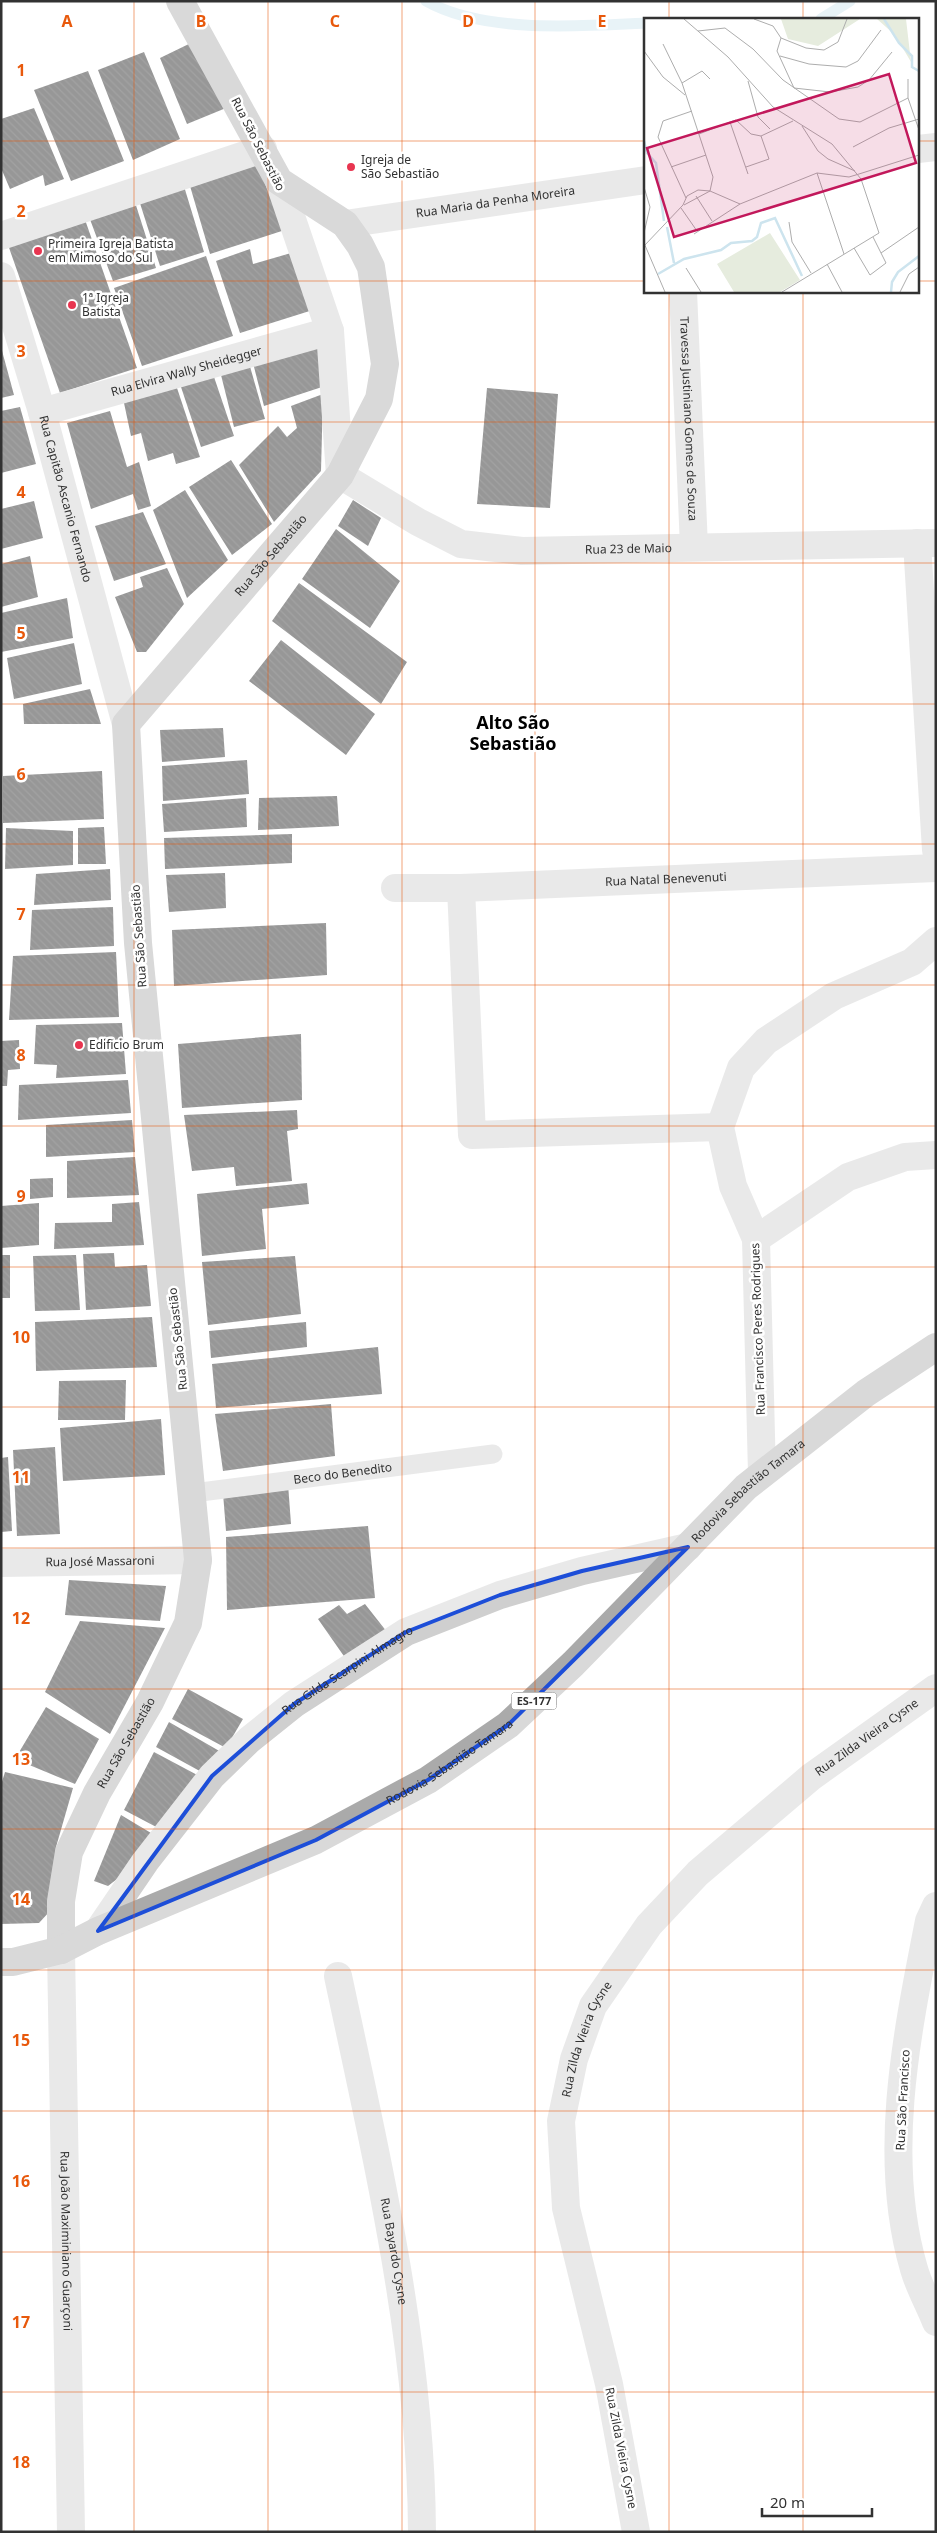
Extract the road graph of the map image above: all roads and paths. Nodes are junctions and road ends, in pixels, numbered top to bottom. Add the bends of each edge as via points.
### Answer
1 (180, 1) edge
2 (936, 147) edge
3 (263, 149) junction
4 (920, 149) edge
5 (644, 180) edge
6 (279, 181) junction
7 (345, 224) junction
8 (1, 236) edge
9 (1, 276) edge
10 (683, 292) edge
11 (330, 331) junction
12 (42, 412) junction
13 (340, 475) junction
14 (926, 543) edge
15 (694, 546) junction
16 (126, 724) junction
17 (936, 850) edge
18 (936, 868) edge
19 (395, 888) dead end
20 (461, 888) junction
21 (936, 941) edge
22 (720, 1127) junction
23 (936, 1155) edge
24 (756, 1239) junction
25 (936, 1347) edge
26 (493, 1454) dead end
27 (762, 1474) junction
28 (193, 1493) junction
29 (688, 1547) junction
30 (198, 1560) junction
31 (1, 1563) edge
32 (936, 1688) edge
33 (936, 1906) edge
34 (98, 1931) junction
35 (61, 1950) junction
36 (1, 1962) edge
37 (338, 1976) dead end
38 (936, 2322) edge
39 (71, 2532) edge
40 (422, 2532) edge
41 (636, 2532) edge

1 - 3 main road, Rua São Sebastião
2 - 4 street
3 - 6 main road, Rua São Sebastião
3 - 8 street
5 - 7 street, Rua Maria da Penha Moreira
6 - 7 main road
6 - 11 street, Rua São Sebastião
7 - 13 main road via 371,267 385,364 379,399
9 - 12 street, Rua Capitão Ascanio Fernando
10 - 15 street, Travessa Justiniano Gomes de Souza
11 - 12 street, Rua Elvira Wally Sheidegger
11 - 13 street, Rua São Sebastião
12 - 16 street, Rua Capitão Ascanio Fernando
13 - 15 street, Rua 23 de Maio via 461,544 522,551
13 - 16 main road, Rua São Sebastião
14 - 15 street, Rua 23 de Maio
14 - 17 street
16 - 28 main road, Rua São Sebastião via 138,943
18 - 20 street, Rua Natal Benevenuti
19 - 20 street, Rua Natal Benevenuti
20 - 22 street via 472,1135
21 - 22 street via 912,962 834,996 766,1041 741,1068
22 - 24 street, Rua Francisco Peres Rodrigues via 733,1186
23 - 24 street via 905,1157 848,1177
24 - 27 street, Rua Francisco Peres Rodrigues
25 - 27 main road, Rodovia Sebastião Tamara / ES-177 via 866,1393
26 - 28 lane, Beco do Benedito
27 - 29 main road, Rodovia Sebastião Tamara / ES-177
28 - 30 main road, Rua São Sebastião
29 - 34 main road, Rodovia Sebastião Tamara / ES-177 via 508,1725 428,1780 316,1840
29 - 34 street, Rua Gilda Scarpini Almagro via 582,1571 510,1593 406,1632 294,1704 249,1740 212,1776 144,1862
30 - 31 street, Rua José Massaroni
30 - 35 main road, Rua São Sebastião via 188,1623 150,1702 97,1792 69,1852 61,1901
32 - 41 street, Rua Zilda Vieira Cysne via 811,1777 698,1873 648,1925 593,2006 574,2059 560,2121 566,2208 608,2384
33 - 38 street, Rua São Francisco via 929,1921 907,2032 899,2141 902,2206 914,2269
34 - 35 main road, Rodovia Sebastião Tamara / ES-177
35 - 36 main road, ES-177
35 - 39 street, Rua João Maximiniano Guarçoni
37 - 40 street, Rua Bayardo Cysne via 385,2199 414,2379 422,2473

